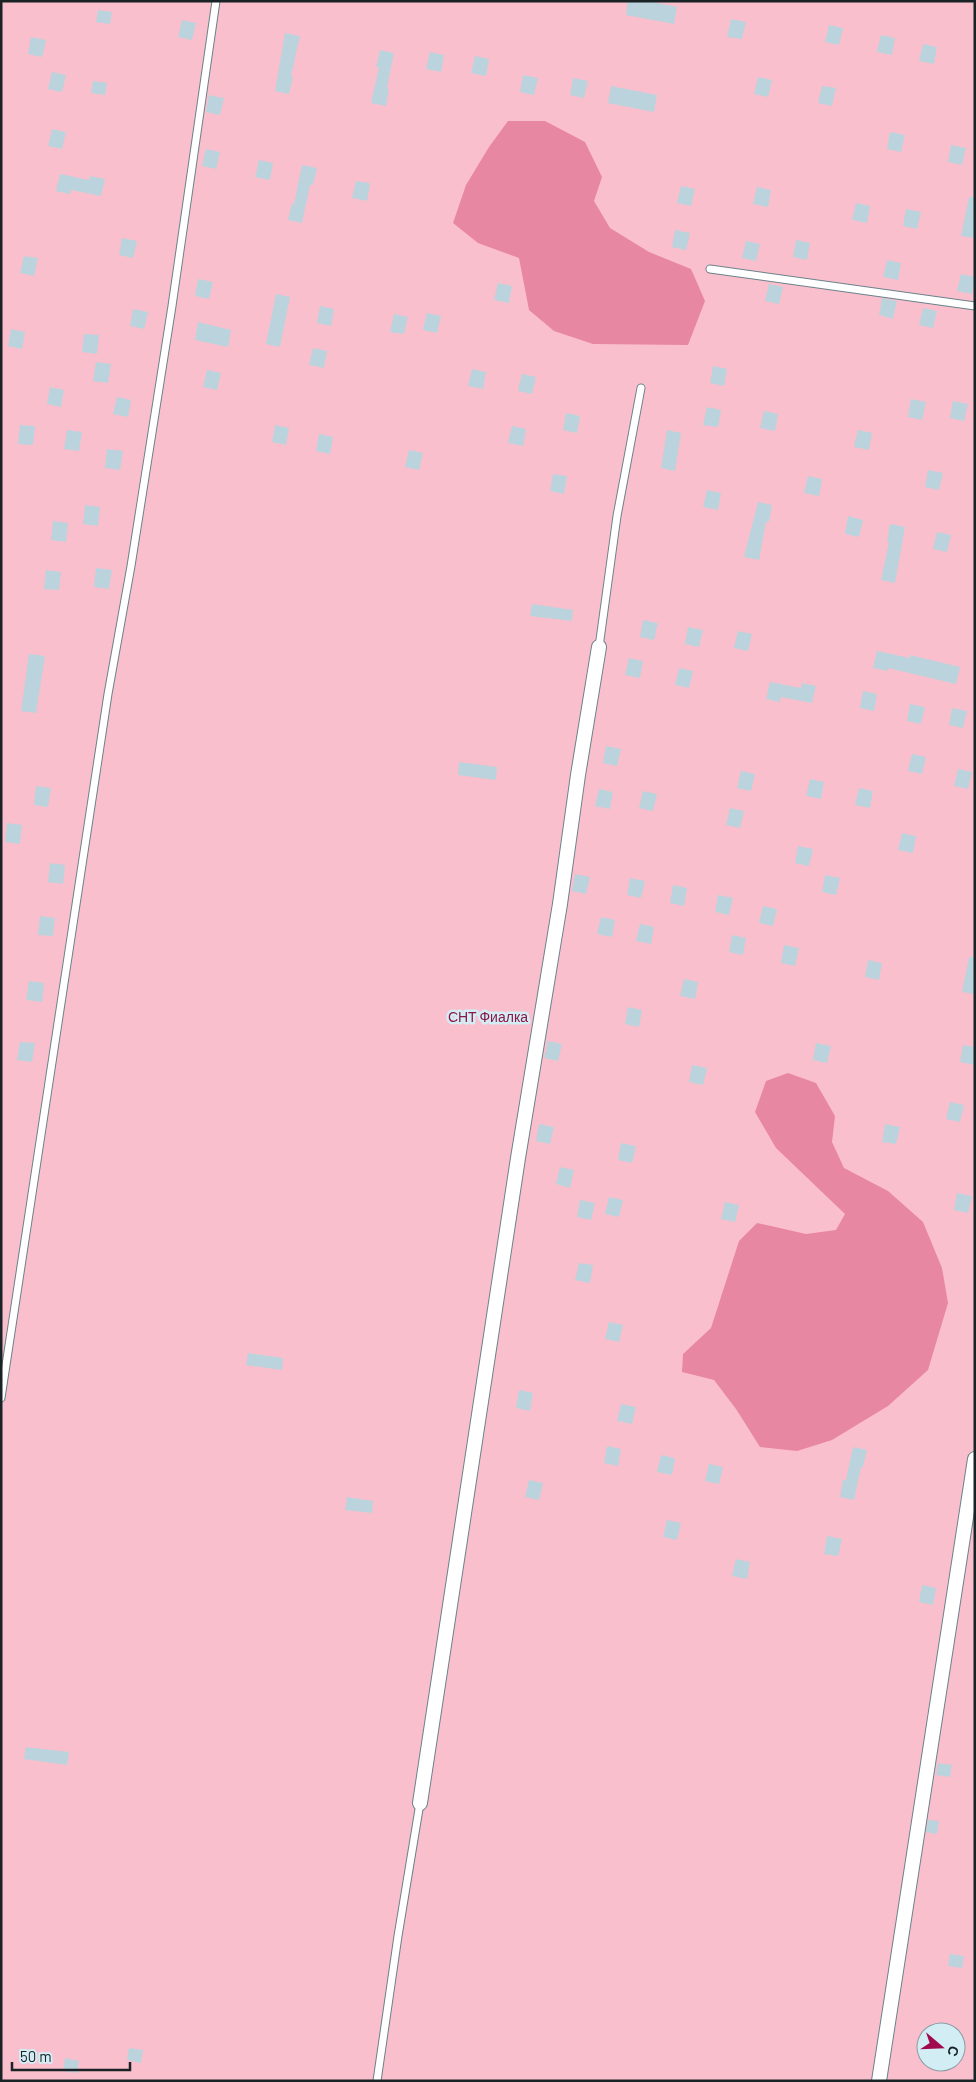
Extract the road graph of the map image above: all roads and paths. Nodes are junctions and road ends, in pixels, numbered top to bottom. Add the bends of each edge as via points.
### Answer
1 (216, 1) edge
2 (710, 269) dead end
3 (975, 306) edge
4 (641, 388) dead end
5 (599, 647) joint
6 (1, 1398) edge
7 (975, 1459) edge
8 (420, 1803) joint
9 (377, 2081) edge
10 (879, 2081) edge

1 - 6 lane
2 - 3 lane
4 - 5 lane via 617,516
5 - 8 street
7 - 10 street
8 - 9 lane

